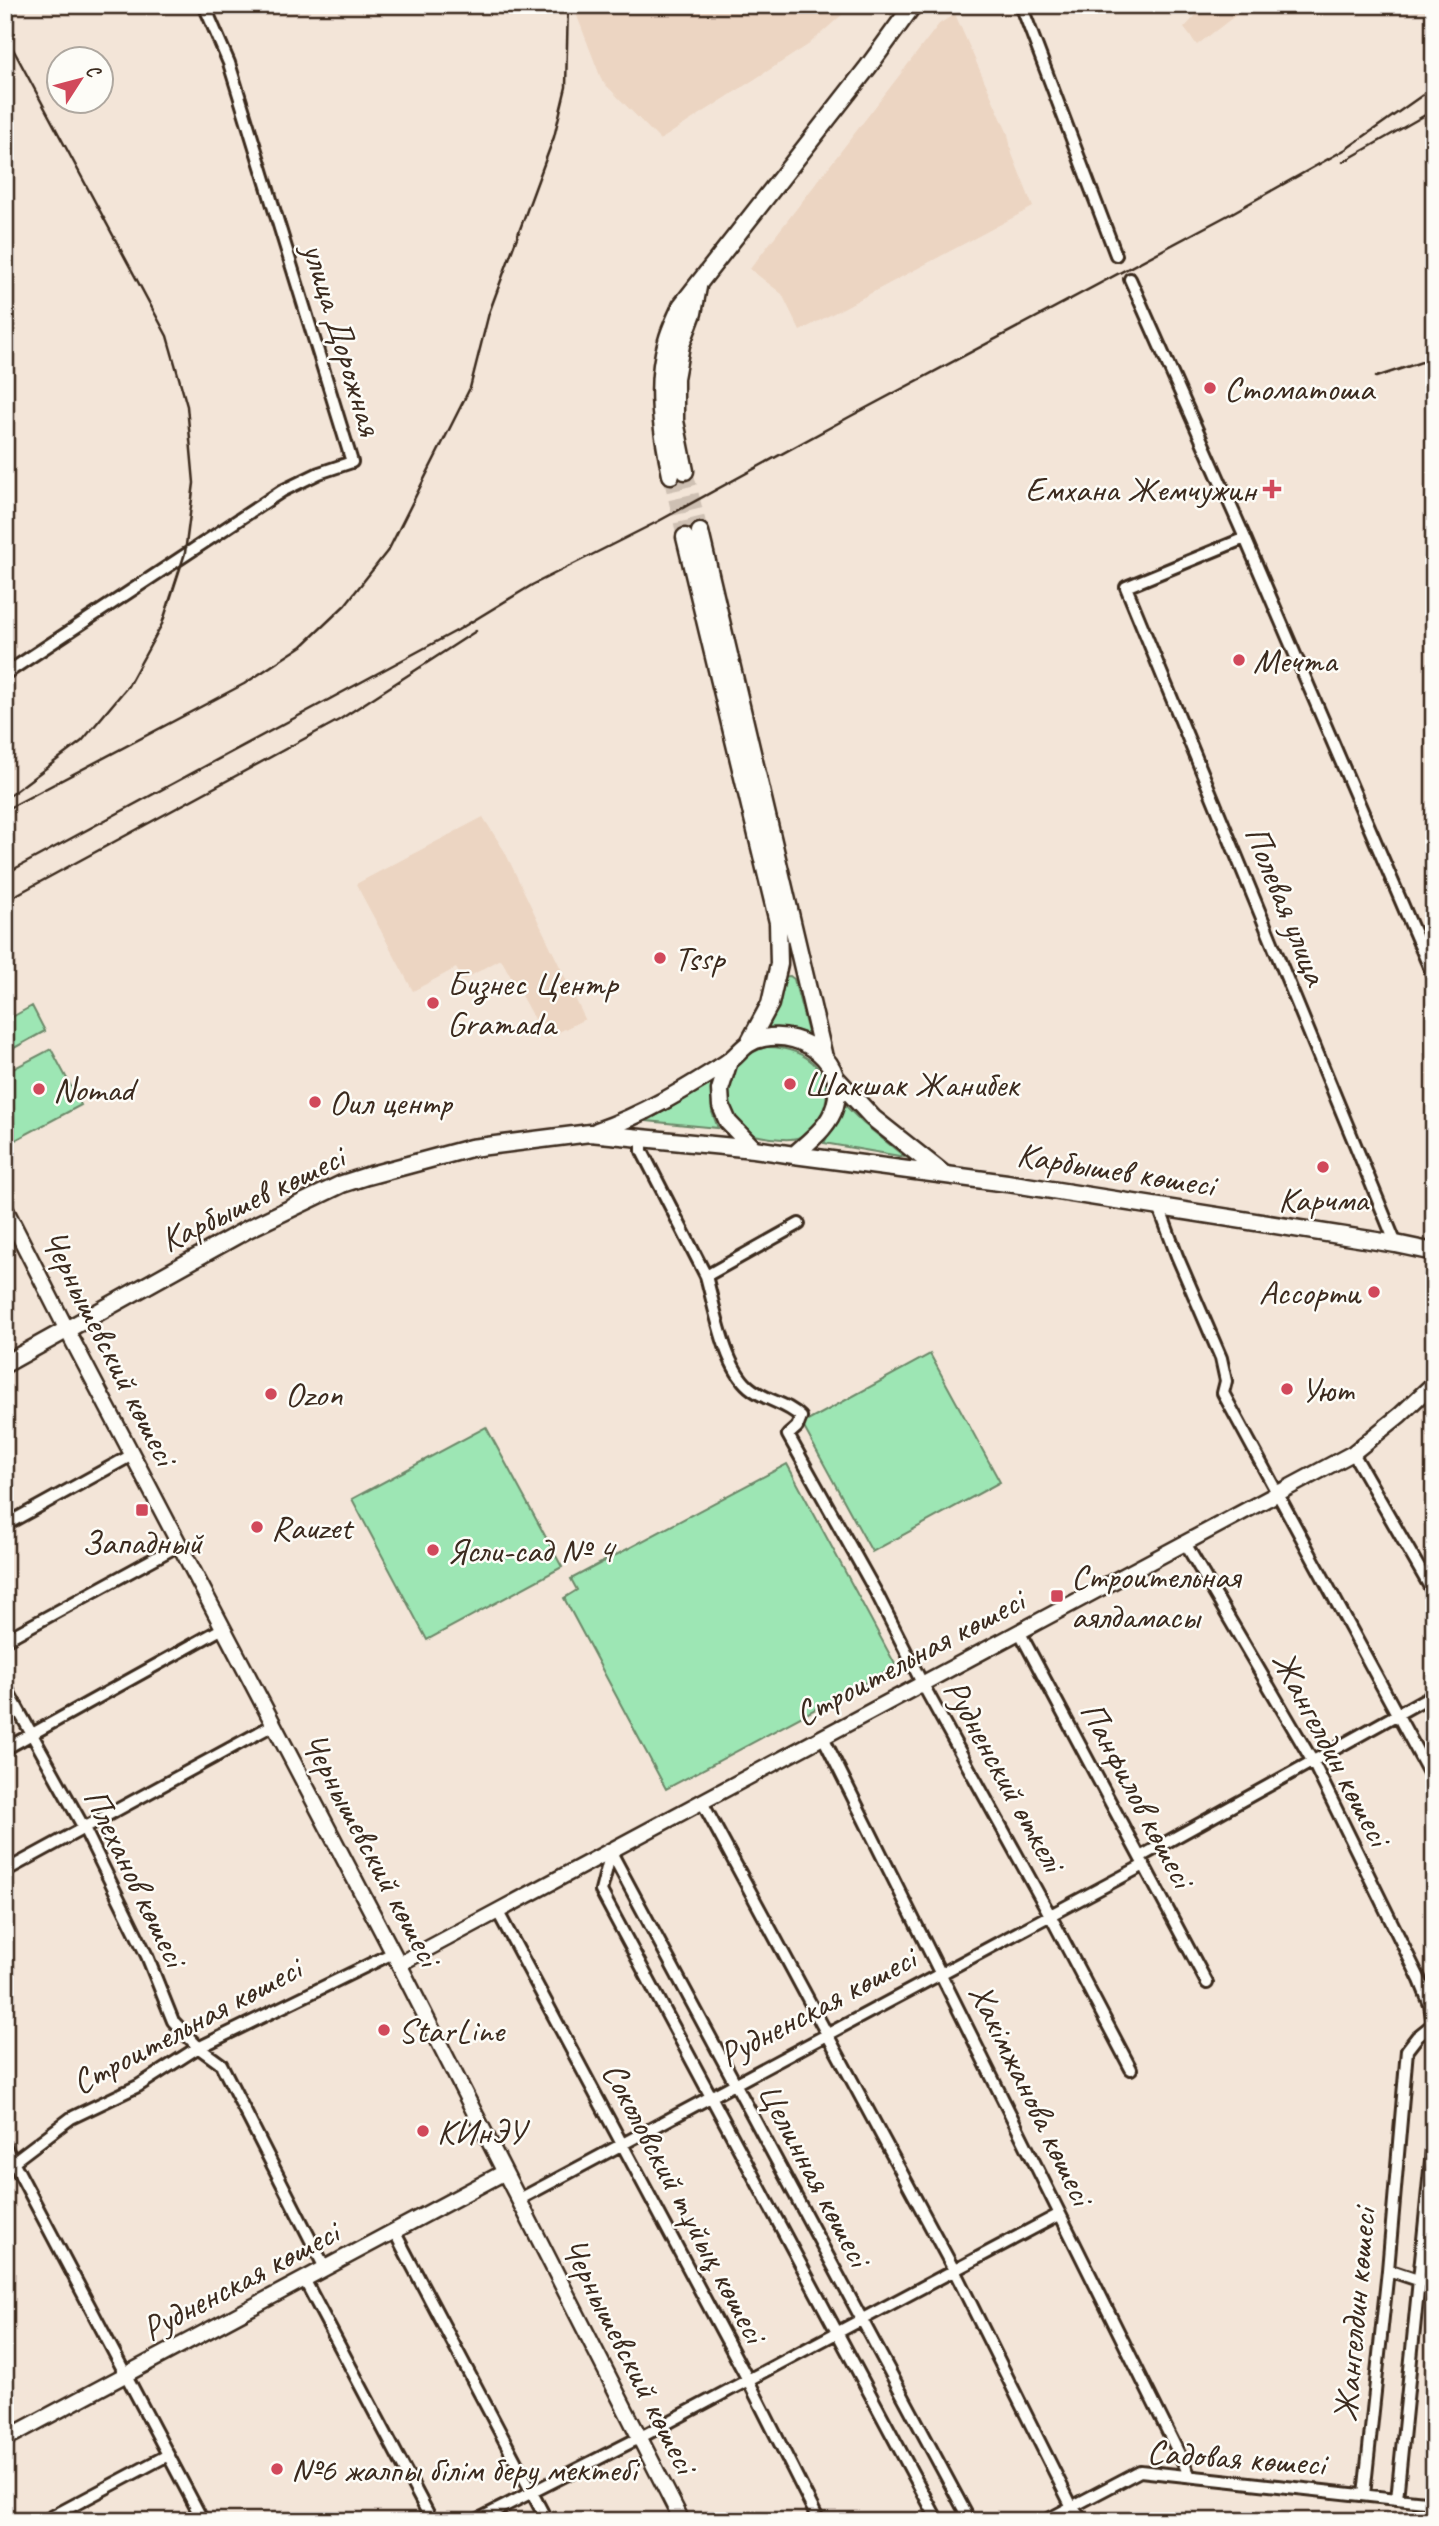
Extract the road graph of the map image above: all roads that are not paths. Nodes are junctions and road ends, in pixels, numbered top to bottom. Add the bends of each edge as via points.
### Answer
1 (204, 5) edge
2 (913, 5) edge
3 (1021, 5) edge
4 (1116, 255) dead end
5 (1130, 279) dead end
6 (678, 473) tunnel mouth
7 (1245, 538) junction
8 (5, 674) edge
9 (1434, 978) edge
10 (750, 1041) junction
11 (823, 1054) junction
12 (729, 1061) junction
13 (835, 1077) junction
14 (590, 1133) junction
15 (642, 1137) junction
16 (754, 1149) junction
17 (794, 1155) junction
18 (947, 1177) junction
19 (1159, 1207) junction
20 (5, 1208) edge
21 (799, 1224) dead end
22 (1396, 1244) junction
23 (1432, 1250) edge
24 (706, 1276) junction
25 (67, 1330) junction
26 (5, 1364) edge
27 (1434, 1383) edge
28 (1353, 1453) junction
29 (132, 1455) junction
30 (1277, 1495) junction
31 (5, 1525) edge
32 (1185, 1544) junction
33 (179, 1545) junction
34 (1434, 1594) edge
35 (223, 1628) junction
36 (1019, 1632) junction
37 (5, 1640) edge
38 (922, 1683) junction
39 (5, 1686) edge
40 (1434, 1694) edge
41 (1397, 1714) junction
42 (273, 1725) junction
43 (32, 1734) junction
44 (823, 1737) junction
45 (5, 1749) edge
46 (1313, 1762) junction
47 (1434, 1782) edge
48 (702, 1802) junction
49 (84, 1828) junction
50 (611, 1852) junction
51 (1142, 1861) junction
52 (5, 1871) edge
53 (498, 1912) junction
54 (1050, 1915) junction
55 (396, 1959) junction
56 (941, 1974) junction
57 (1207, 1983) dead end
58 (1433, 2028) edge
59 (828, 2034) junction
60 (199, 2048) junction
61 (1131, 2069) dead end
62 (735, 2084) junction
63 (711, 2097) junction
64 (1434, 2130) edge
65 (621, 2145) junction
66 (5, 2146) edge
67 (13, 2162) junction
68 (503, 2173) junction
69 (518, 2200) junction
70 (1060, 2214) junction
71 (394, 2231) junction
72 (325, 2268) junction
73 (954, 2270) junction
74 (1388, 2270) junction
75 (304, 2279) junction
76 (1418, 2280) junction
77 (1434, 2282) edge
78 (862, 2319) junction
79 (837, 2332) junction
80 (126, 2375) junction
81 (748, 2380) junction
82 (639, 2438) junction
83 (5, 2439) edge
84 (168, 2455) junction
85 (1190, 2476) junction
86 (532, 2492) junction
87 (1364, 2495) junction
88 (1397, 2499) junction
89 (1434, 2503) edge
90 (1072, 2507) junction
91 (44, 2521) edge
92 (203, 2521) edge
93 (432, 2521) edge
94 (475, 2521) edge
95 (547, 2521) edge
96 (682, 2521) edge
97 (819, 2521) edge
98 (938, 2521) edge
99 (970, 2521) edge
100 (1045, 2521) edge
101 (1083, 2521) edge

1 - 8 street, улица Дорожная via 229,63 352,462 282,491
2 - 6 main road via 681,306 660,378 661,423
3 - 4 street
5 - 7 street
7 - 9 street
7 - 22 street, Полевая улица via 1126,587
10 - 11 main road via 787,1037
10 - 11 main road via 770,1004 779,964 778,922 693,535
10 - 12 main road
11 - 13 main road
12 - 14 main road via 642,1114
12 - 16 main road via 720,1090 721,1106 728,1122
13 - 17 main road via 835,1106 828,1122
13 - 18 main road via 873,1118
14 - 15 main road, Карбышев көшесі
14 - 25 main road, Карбышев көшесі via 471,1148 342,1184 248,1229
15 - 16 main road, Карбышев көшесі
15 - 24 street via 642,1151
16 - 17 main road
17 - 18 main road, Карбышев көшесі
18 - 19 main road, Карбышев көшесі
19 - 22 main road, Карбышев көшесі
19 - 30 street via 1221,1358 1226,1381 1223,1393
20 - 25 street, Чернышевский көшесі
21 - 24 street
22 - 23 main road, Карбышев көшесі
24 - 38 street, Рудненский өткелі via 734,1367 758,1394 789,1406 801,1418 788,1434
25 - 26 main road, Карбышев көшесі
25 - 29 street, Чернышевский көшесі
27 - 28 street, Строительная көшесі
28 - 30 street, Строительная көшесі
28 - 34 street
29 - 31 street
29 - 33 street, Чернышевский көшесі
30 - 32 street, Строительная көшесі
30 - 41 street
32 - 36 street, Строительная көшесі
32 - 46 street, Жангелдин көшесі
33 - 35 street, Чернышевский көшесі
33 - 37 street
35 - 42 street, Чернышевский көшесі
35 - 43 street
36 - 38 street, Строительная көшесі
36 - 51 street, Панфилов көшесі
38 - 44 street, Строительная көшесі
38 - 54 street, Рудненский өткелі
39 - 43 street, Плеханов көшесі
40 - 41 street, Рудненская көшесі
41 - 46 street, Рудненская көшесі
41 - 47 street
42 - 49 street
42 - 55 street, Чернышевский көшесі
43 - 45 street
43 - 49 street, Плеханов көшесі
44 - 48 street, Строительная көшесі
44 - 56 street, Хакімжанова көшесі
46 - 51 street, Рудненская көшесі
46 - 58 street, Жангелдин көшесі via 1420,1980
48 - 50 street, Строительная көшесі
48 - 59 street
49 - 52 street
49 - 60 street, Плеханов көшесі via 148,1956 173,2021
50 - 53 street, Строительная көшесі
50 - 62 street, Целинная көшесі
50 - 63 street, Целинная көшесі via 601,1891
51 - 54 street, Рудненская көшесі
51 - 57 street, Панфилов көшесі
53 - 55 street, Строительная көшесі
53 - 65 street, Соколовский тұйық көшесі
54 - 56 street, Рудненская көшесі
54 - 61 street, Рудненский өткелі
55 - 60 street, Строительная көшесі
55 - 68 street, Чернышевский көшесі
56 - 59 street, Рудненская көшесі
56 - 70 street, Хакімжанова көшесі
58 - 74 street, Жангелдин көшесі via 1407,2050
59 - 62 street, Рудненская көшесі
59 - 73 street
60 - 67 street, Строительная көшесі via 138,2086 71,2118
60 - 72 street, Плеханов көшесі via 221,2064
62 - 63 street, Рудненская көшесі
62 - 78 street, Целинная көшесі
63 - 65 street, Рудненская көшесі
63 - 79 street, Целинная көшесі
64 - 76 street, Жангелдин көшесі
65 - 69 street, Рудненская көшесі
65 - 81 street, Соколовский тұйық көшесі
66 - 67 street
67 - 80 street
68 - 69 street, Чернышевский көшесі
68 - 71 street, Рудненская көшесі
69 - 82 street, Чернышевский көшесі
70 - 73 street
70 - 85 street, Хакімжанова көшесі
71 - 72 street, Рудненская көшесі
71 - 86 street
72 - 75 street, Рудненская көшесі
73 - 78 street
73 - 90 street
74 - 76 street
74 - 87 street, Жангелдин көшесі
75 - 80 street, Рудненская көшесі
75 - 93 street
76 - 77 street
76 - 88 street, Жангелдин көшесі
78 - 79 street
78 - 99 street, Целинная көшесі
79 - 81 street
79 - 98 street, Целинная көшесі
80 - 83 street, Рудненская көшесі
80 - 84 street
81 - 82 street
81 - 97 street, Соколовский тұйық көшесі
82 - 86 street
82 - 96 street, Чернышевский көшесі
84 - 91 street
84 - 92 street
85 - 87 street, Садовая көшесі
85 - 90 street, Садовая көшесі via 1140,2471
86 - 94 street
86 - 95 street
87 - 88 street, Садовая көшесі
88 - 89 street, Садовая көшесі
90 - 100 street, Садовая көшесі
90 - 101 street

